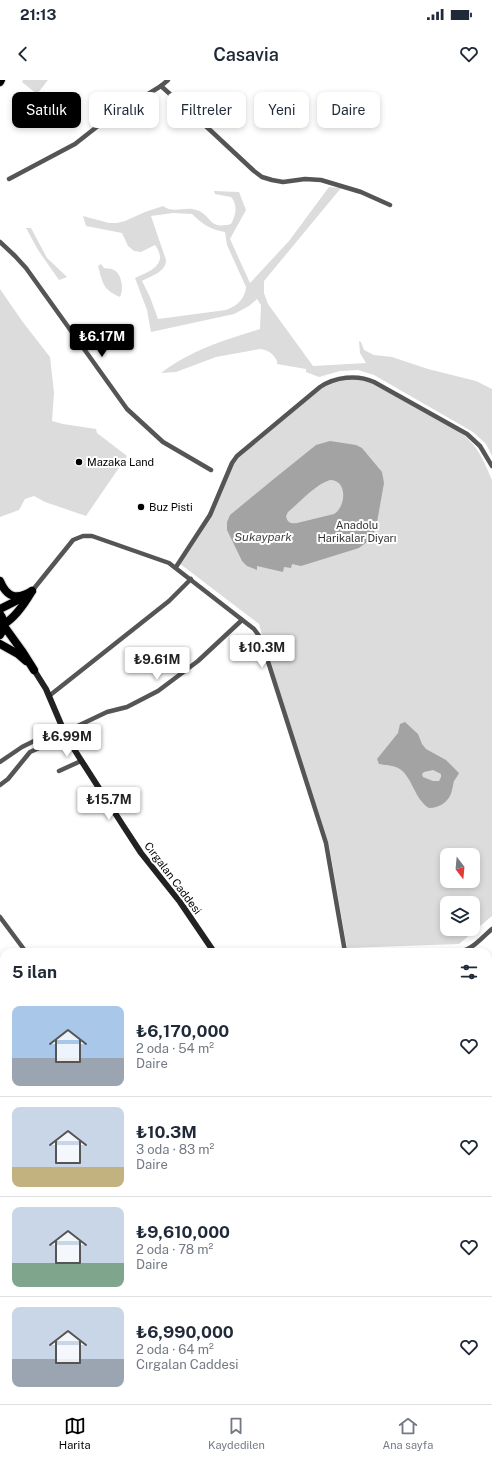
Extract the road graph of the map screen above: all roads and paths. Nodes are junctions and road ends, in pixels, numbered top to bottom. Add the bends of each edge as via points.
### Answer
1 (168, 80) edge
2 (161, 86) junction
3 (9, 179) dead end
4 (390, 205) dead end
5 (0, 242) edge
6 (492, 466) edge
7 (211, 470) dead end
8 (176, 567) junction
9 (191, 579) junction
10 (0, 581) edge
11 (32, 591) junction
12 (0, 609) edge
13 (0, 614) edge
14 (242, 620) junction
15 (4, 625) junction
16 (0, 635) edge
17 (0, 644) edge
18 (34, 670) junction
19 (49, 696) junction
20 (64, 731) junction
21 (81, 761) junction
22 (0, 762) edge
23 (59, 771) dead end
24 (0, 785) edge
25 (0, 917) edge
26 (492, 929) edge
27 (23, 948) edge
28 (211, 948) edge
29 (344, 948) edge
30 (469, 948) edge

1 - 2 street
2 - 3 street via 103,122 75,144
2 - 4 street via 262,177 283,182 321,180 361,192
5 - 7 street via 26,268 131,414 163,442
6 - 8 street via 480,446 467,434 374,382 358,378 333,380 320,387 237,456 210,515
8 - 9 street
8 - 11 street via 96,536 83,536 73,540
9 - 14 street
9 - 19 street via 158,610
10 - 11 highway via 5,592 11,595 20,596
11 - 12 highway
11 - 15 highway
13 - 15 highway
14 - 20 street via 198,661 158,691 127,707 107,712
14 - 29 street via 254,629 262,643 325,839
15 - 16 highway
15 - 18 highway
17 - 18 highway via 22,657
18 - 19 street, Cırgalan Caddesi
19 - 20 street, Cırgalan Caddesi
20 - 21 street, Cırgalan Caddesi
20 - 22 street via 22,747
20 - 24 street via 30,752
21 - 23 street
21 - 28 street, Cırgalan Caddesi via 132,840 180,902
25 - 27 street
26 - 30 street

